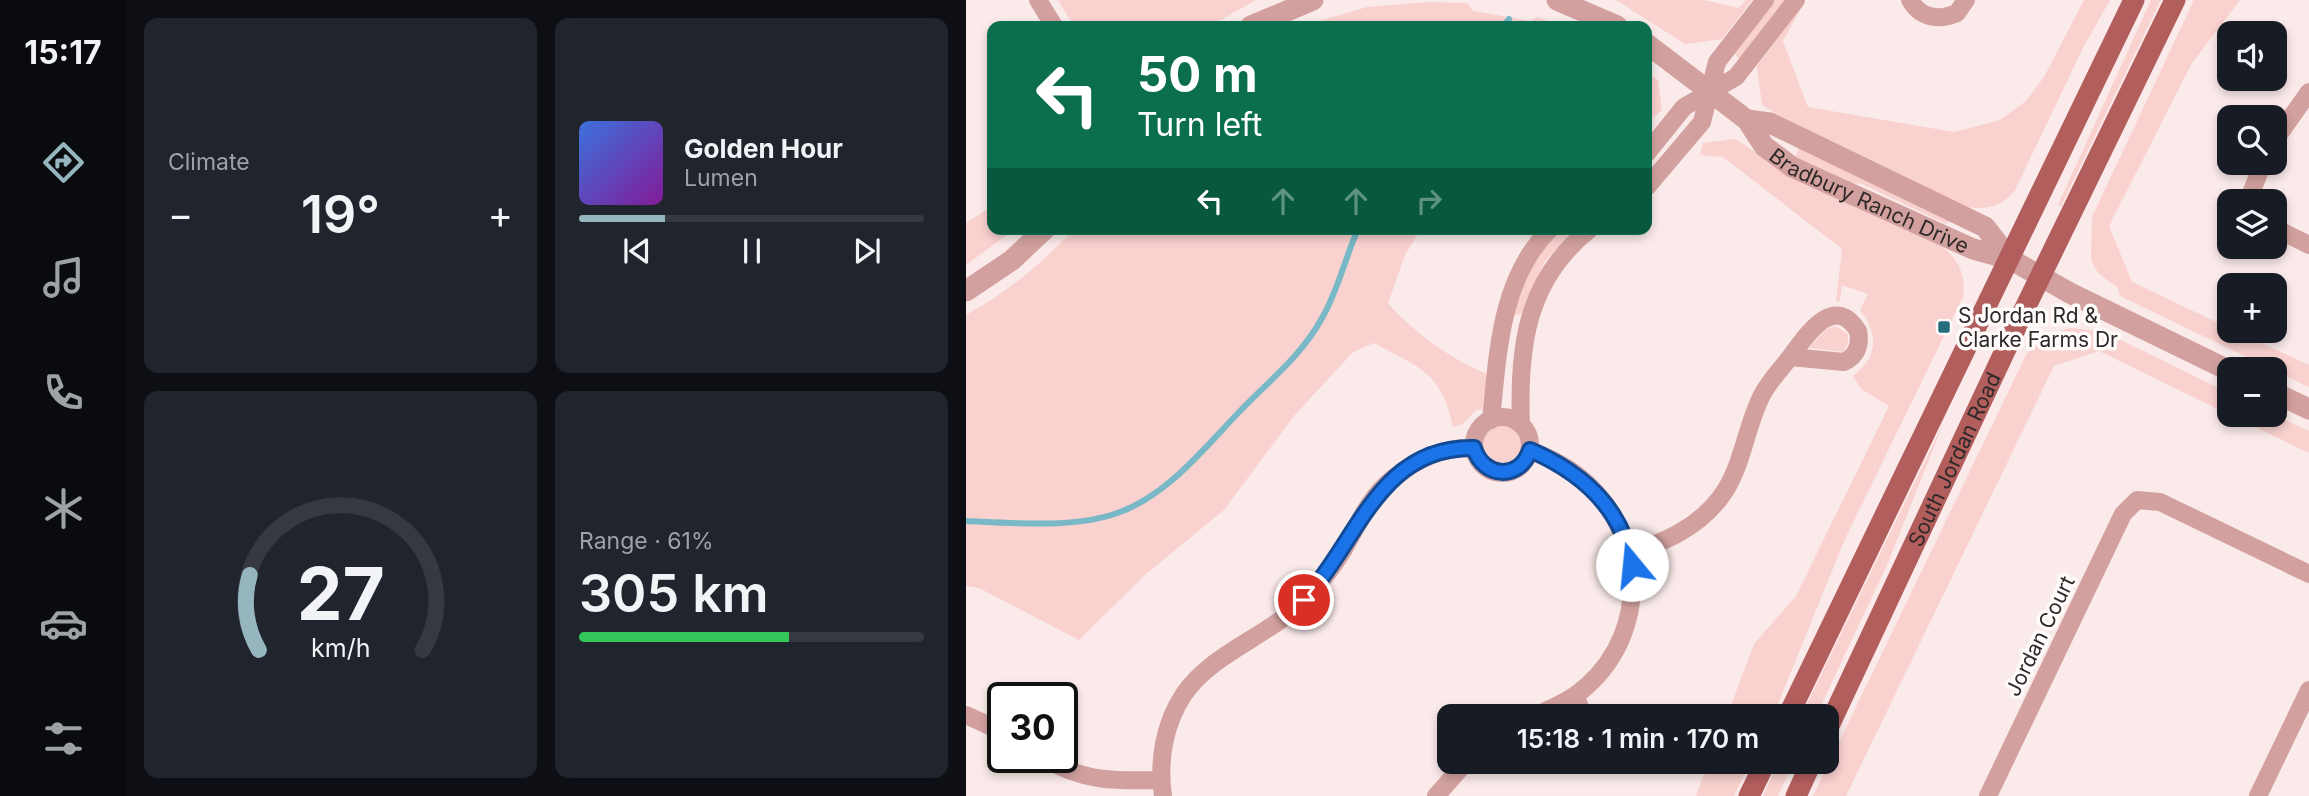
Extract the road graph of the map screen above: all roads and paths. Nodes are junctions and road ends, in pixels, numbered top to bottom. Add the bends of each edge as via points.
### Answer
1 (1038, 0) edge
2 (1313, 0) edge
3 (1557, 0) edge
4 (1765, 0) edge
5 (1796, 0) edge
6 (1910, 0) edge
7 (1966, 0) edge
8 (2134, 0) edge
9 (2175, 0) edge
10 (1051, 21) edge
11 (1263, 21) edge
12 (1605, 21) edge
13 (1652, 48) edge
14 (1709, 92) junction
15 (2309, 92) edge
16 (1747, 120) junction
17 (2287, 123) edge
18 (1652, 147) edge
19 (1652, 182) edge
20 (2287, 234) edge
21 (1039, 235) edge
22 (1545, 235) edge
23 (1583, 235) edge
24 (2309, 245) edge
25 (2010, 259) junction
26 (2040, 277) junction
27 (966, 291) edge
28 (1503, 323) junction
29 (1527, 327) junction
30 (1790, 357) dead end
31 (2217, 365) edge
32 (2287, 399) edge
33 (2309, 409) edge
34 (1491, 420) junction
35 (1521, 425) junction
36 (1474, 448) junction
37 (1530, 450) junction
38 (1630, 553) junction
39 (2309, 574) edge
40 (2309, 690) edge
41 (1575, 696) junction
42 (1559, 704) edge
43 (1579, 704) edge
44 (1794, 704) edge
45 (1839, 704) edge
46 (966, 715) edge
47 (987, 725) edge
48 (1074, 773) edge
49 (1455, 774) edge
50 (1760, 774) edge
51 (1806, 774) edge
52 (1162, 788) edge
53 (1436, 796) edge
54 (1749, 796) edge
55 (1796, 796) edge
56 (1988, 796) edge
57 (2258, 796) edge

1 - 10 street
2 - 11 street
3 - 12 street
4 - 14 street via 1717,62
5 - 14 street via 1736,77
6 - 7 street via 1922,13 1939,18 1957,13
8 - 25 main road, South Jordan Road
9 - 26 main road, South Jordan Road
13 - 14 street, Bradbury Ranch Drive
14 - 16 street, Bradbury Ranch Drive
14 - 18 street via 1684,107
14 - 19 street via 1702,122
15 - 17 street
16 - 25 street, Bradbury Ranch Drive via 1770,123 1984,227
16 - 25 street, Bradbury Ranch Drive via 1764,146 1792,167 1973,249
20 - 24 street
21 - 27 street via 1012,260
22 - 28 street via 1521,268
23 - 29 street via 1551,268 1539,288
25 - 26 street, Bradbury Ranch Drive
25 - 44 main road, South Jordan Road
26 - 31 street, Bradbury Ranch Drive
26 - 45 main road, South Jordan Road
28 - 29 street
28 - 34 street
29 - 35 street via 1519,387
30 - 38 street via 1762,395 1737,469 1720,498 1680,533
32 - 33 street
34 - 35 street via 1504,417
34 - 36 street via 1477,433
35 - 37 street
36 - 37 street via 1489,469 1506,473 1522,465
36 - 52 street via 1441,451 1388,482 1331,569 1304,600 1282,621 1195,681 1171,718 1163,747
37 - 38 street via 1586,482 1607,505
38 - 41 street via 1633,592 1626,627 1605,667
39 - 56 street, Jordan Court via 2160,502 2137,500 2123,514
40 - 57 street
41 - 42 street
41 - 43 street
46 - 47 street
48 - 52 street
49 - 53 street
50 - 54 main road
51 - 55 main road

